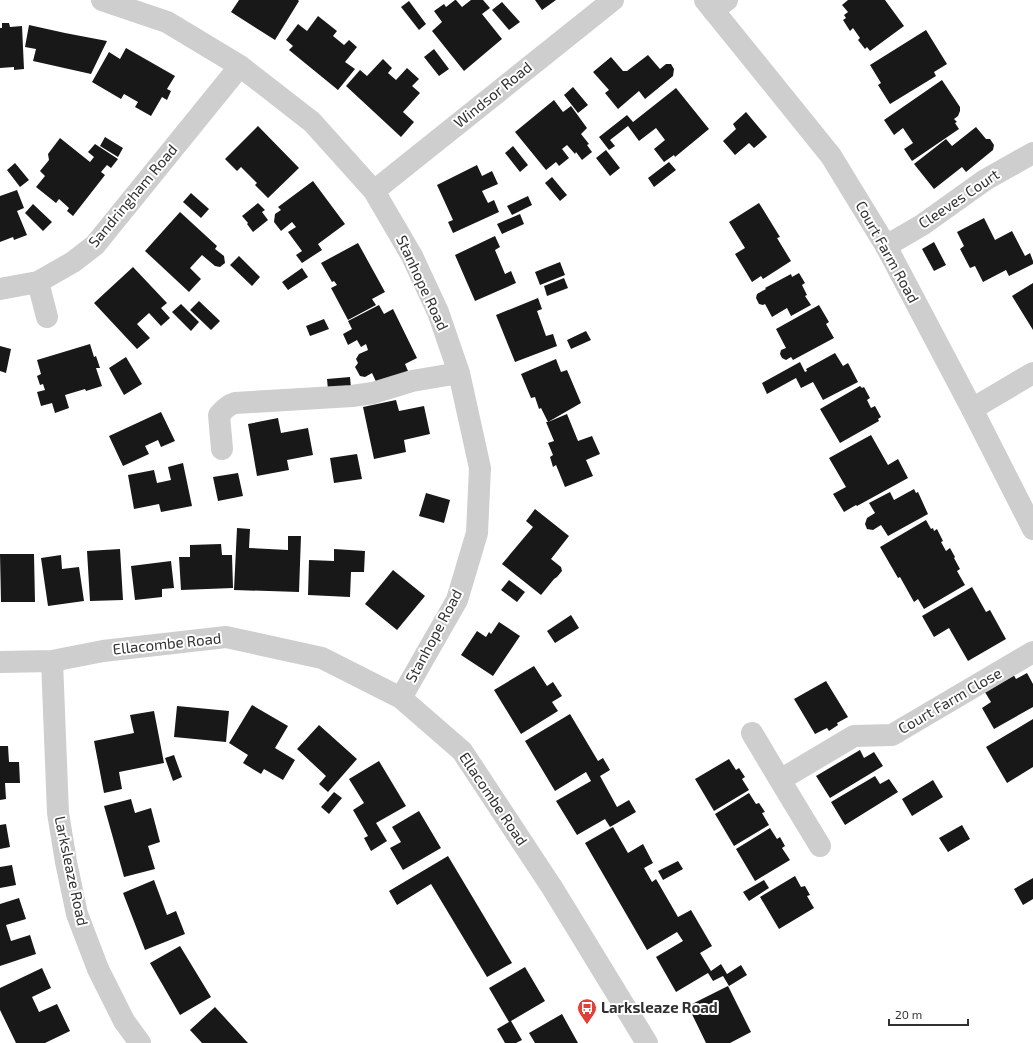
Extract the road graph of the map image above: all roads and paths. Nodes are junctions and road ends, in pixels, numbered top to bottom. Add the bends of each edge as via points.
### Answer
1 (102, 0) edge
2 (613, 0) edge
3 (715, 3) edge
4 (240, 66) junction
5 (1033, 153) edge
6 (374, 191) junction
7 (886, 246) junction
8 (38, 282) junction
9 (0, 289) edge
10 (47, 317) dead end
11 (459, 373) junction
12 (1033, 373) edge
13 (972, 409) junction
14 (222, 449) dead end
15 (1033, 529) edge
16 (1033, 652) edge
17 (52, 661) junction
18 (0, 662) edge
19 (401, 698) junction
20 (752, 733) dead end
21 (780, 780) junction
22 (820, 846) dead end
23 (140, 1043) edge
24 (647, 1043) edge

1 - 4 street, Stanhope Road via 167,22
2 - 6 street, Windsor Road
3 - 7 street, Court Farm Road via 831,156
4 - 6 street, Stanhope Road via 312,122
4 - 8 street, Sandringham Road via 95,245 73,262
5 - 7 street, Cleeves Court via 985,180 922,225
6 - 11 street, Stanhope Road via 412,256 432,298
7 - 13 street, Court Farm Road
8 - 9 street, Sandringham Road
8 - 10 street
11 - 14 street via 352,396 231,404 219,414
11 - 19 street, Stanhope Road via 480,468 477,533 457,600
12 - 13 street
13 - 15 street, Court Farm Road
16 - 21 street, Court Farm Close via 892,735 854,736
17 - 18 street, Ellacombe Road
17 - 19 street, Ellacombe Road via 103,651 226,637 322,658
17 - 23 street, Larksleaze Road via 58,813 77,914 98,969 124,1021
19 - 24 street, Ellacombe Road via 462,751 553,889
20 - 21 street
21 - 22 street

